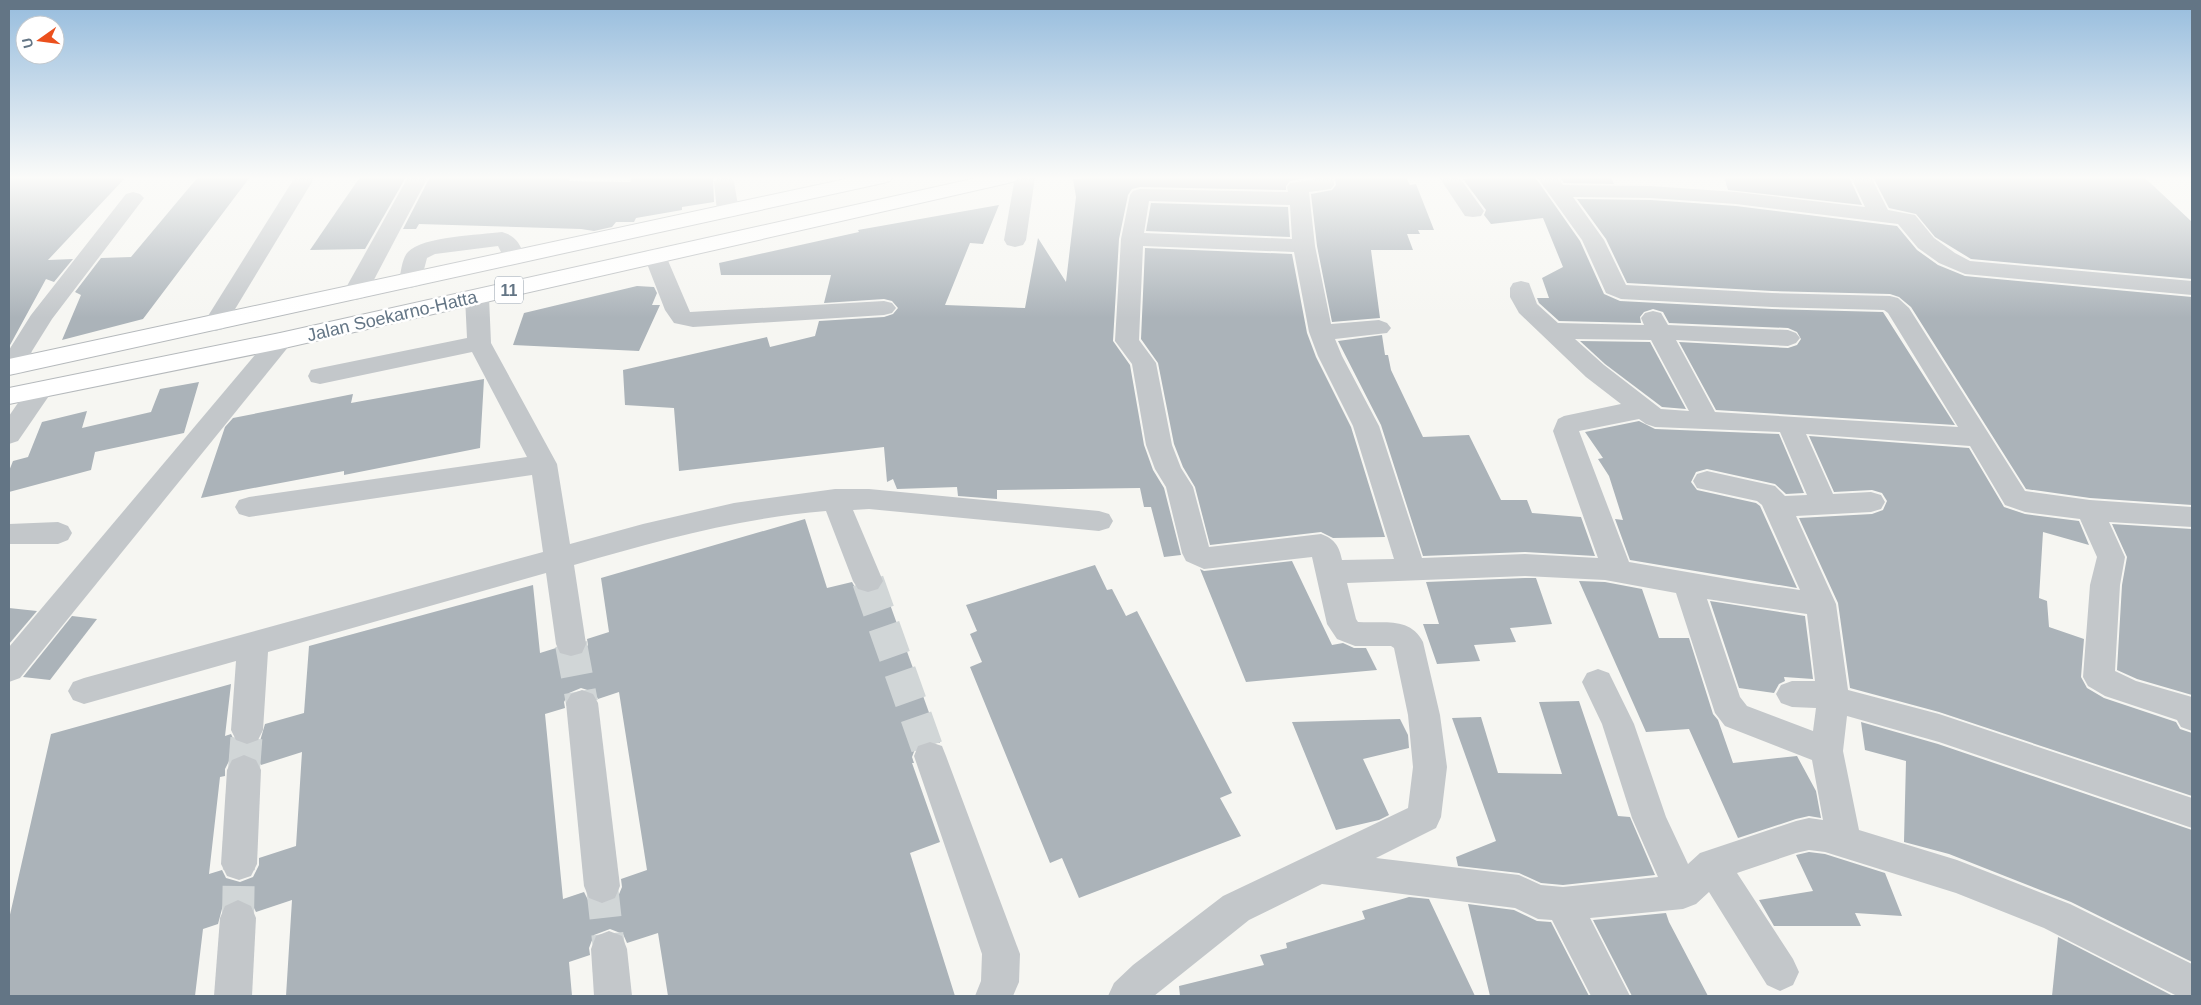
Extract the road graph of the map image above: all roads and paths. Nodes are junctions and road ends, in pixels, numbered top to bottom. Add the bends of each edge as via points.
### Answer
1 (113, 224) edge
2 (276, 224) edge
3 (393, 224) edge
4 (668, 224) edge
5 (798, 224) edge
6 (1018, 224) edge
7 (1135, 224) edge
8 (1302, 224) edge
9 (1582, 224) edge
10 (1911, 224) edge
11 (1132, 239) junction
12 (1015, 240) dead end
13 (1304, 246) junction
14 (655, 256) junction
15 (1522, 288) dead end
16 (2192, 288) edge
17 (356, 293) junction
18 (1643, 293) junction
19 (477, 297) junction
20 (884, 308) dead end
21 (215, 324) junction
22 (1379, 328) dead end
23 (1552, 331) junction
24 (1322, 332) junction
25 (1659, 332) junction
26 (1788, 338) dead end
27 (280, 341) junction
28 (479, 343) junction
29 (12, 366) edge
30 (320, 376) dead end
31 (40, 390) junction
32 (9, 396) edge
33 (1644, 409) junction
34 (1707, 421) junction
35 (1789, 424) junction
36 (9, 435) edge
37 (1978, 438) junction
38 (544, 464) junction
39 (1707, 482) dead end
40 (834, 500) junction
41 (1871, 502) dead end
42 (1824, 504) junction
43 (249, 507) dead end
44 (1778, 507) junction
45 (2090, 510) junction
46 (2192, 517) edge
47 (1099, 521) dead end
48 (58, 533) dead end
49 (9, 534) edge
50 (560, 558) junction
51 (1411, 568) junction
52 (1330, 572) junction
53 (1618, 572) junction
54 (868, 581) tunnel mouth
55 (1688, 585) junction
56 (1821, 604) junction
57 (253, 644) junction
58 (571, 644) tunnel mouth
59 (9, 669) edge
60 (1598, 682) dead end
61 (84, 691) dead end
62 (1792, 694) dead end
63 (1833, 698) junction
64 (582, 703) tunnel mouth
65 (2191, 713) edge
66 (247, 730) tunnel mouth
67 (1827, 751) junction
68 (930, 756) tunnel mouth
69 (244, 770) tunnel mouth
70 (2192, 813) edge
71 (1844, 842) junction
72 (239, 864) tunnel mouth
73 (1712, 864) junction
74 (1318, 866) junction
75 (602, 886) tunnel mouth
76 (1683, 892) junction
77 (1563, 904) junction
78 (238, 918) tunnel mouth
79 (609, 949) tunnel mouth
80 (1780, 972) dead end
81 (2192, 984) edge
82 (233, 996) edge
83 (613, 996) edge
84 (994, 996) edge
85 (1127, 996) edge
86 (1611, 996) edge

1 - 29 street via 43,315
2 - 21 street
3 - 17 street
4 - 17 highway, Jalan Soekarno-Hatta / 11
5 - 14 highway, Jalan Soekarno-Hatta / 11
6 - 12 street
7 - 11 street
8 - 13 street
9 - 18 street via 1593,240 1614,288 1621,292
10 - 16 street via 1926,243 1965,267
11 - 13 street
11 - 52 street via 1127,341 1144,363 1159,445 1179,487 1196,553 1204,558 1321,545
13 - 24 street
14 - 19 highway, Jalan Soekarno-Hatta / 11
14 - 20 street via 682,318 693,320
15 - 23 street via 1527,308
17 - 21 highway, Jalan Soekarno-Hatta / 11
18 - 25 street
18 - 37 street via 1890,303 1897,308
19 - 27 highway, Jalan Soekarno-Hatta / 11
19 - 28 street
21 - 29 highway, Jalan Soekarno-Hatta / 11
22 - 24 street
23 - 25 street
23 - 33 street via 1595,371
24 - 51 street via 1330,356 1366,426
25 - 26 street
25 - 34 street
27 - 31 highway, Jalan Soekarno-Hatta / 11
27 - 59 street
28 - 30 street
28 - 38 street
31 - 32 highway, Jalan Soekarno-Hatta / 11
31 - 36 street
33 - 34 street via 1655,418
33 - 53 street via 1573,422 1567,425 1566,431
34 - 35 street
35 - 37 street
35 - 42 street
37 - 45 street via 2015,498
38 - 43 street
38 - 50 street
39 - 44 street via 1766,493
40 - 47 street via 868,500
40 - 50 street via 725,515
40 - 54 street
41 - 42 street
42 - 44 street
44 - 56 street
45 - 46 street
45 - 65 street via 2111,557 2105,585 2099,677
48 - 49 street
50 - 57 street
50 - 58 street
51 - 52 street
51 - 53 street via 1525,565
52 - 74 street via 1346,631 1354,634 1393,633 1402,635 1408,642 1424,714 1430,766 1424,817
53 - 55 street
55 - 56 street
55 - 67 street via 1726,704 1736,716
56 - 63 street
57 - 61 street
57 - 66 street
60 - 76 street via 1618,724 1649,818
62 - 63 street
63 - 67 street
63 - 70 street via 1939,728
64 - 75 street
67 - 71 street
68 - 84 street via 1002,954 1000,982
69 - 72 street
71 - 73 street via 1809,834
71 - 81 street via 1957,877 2057,916
73 - 76 street
73 - 80 street
74 - 77 street via 1519,892 1538,902
74 - 85 street via 1236,908
76 - 77 street
77 - 86 street
78 - 82 street
79 - 83 street

